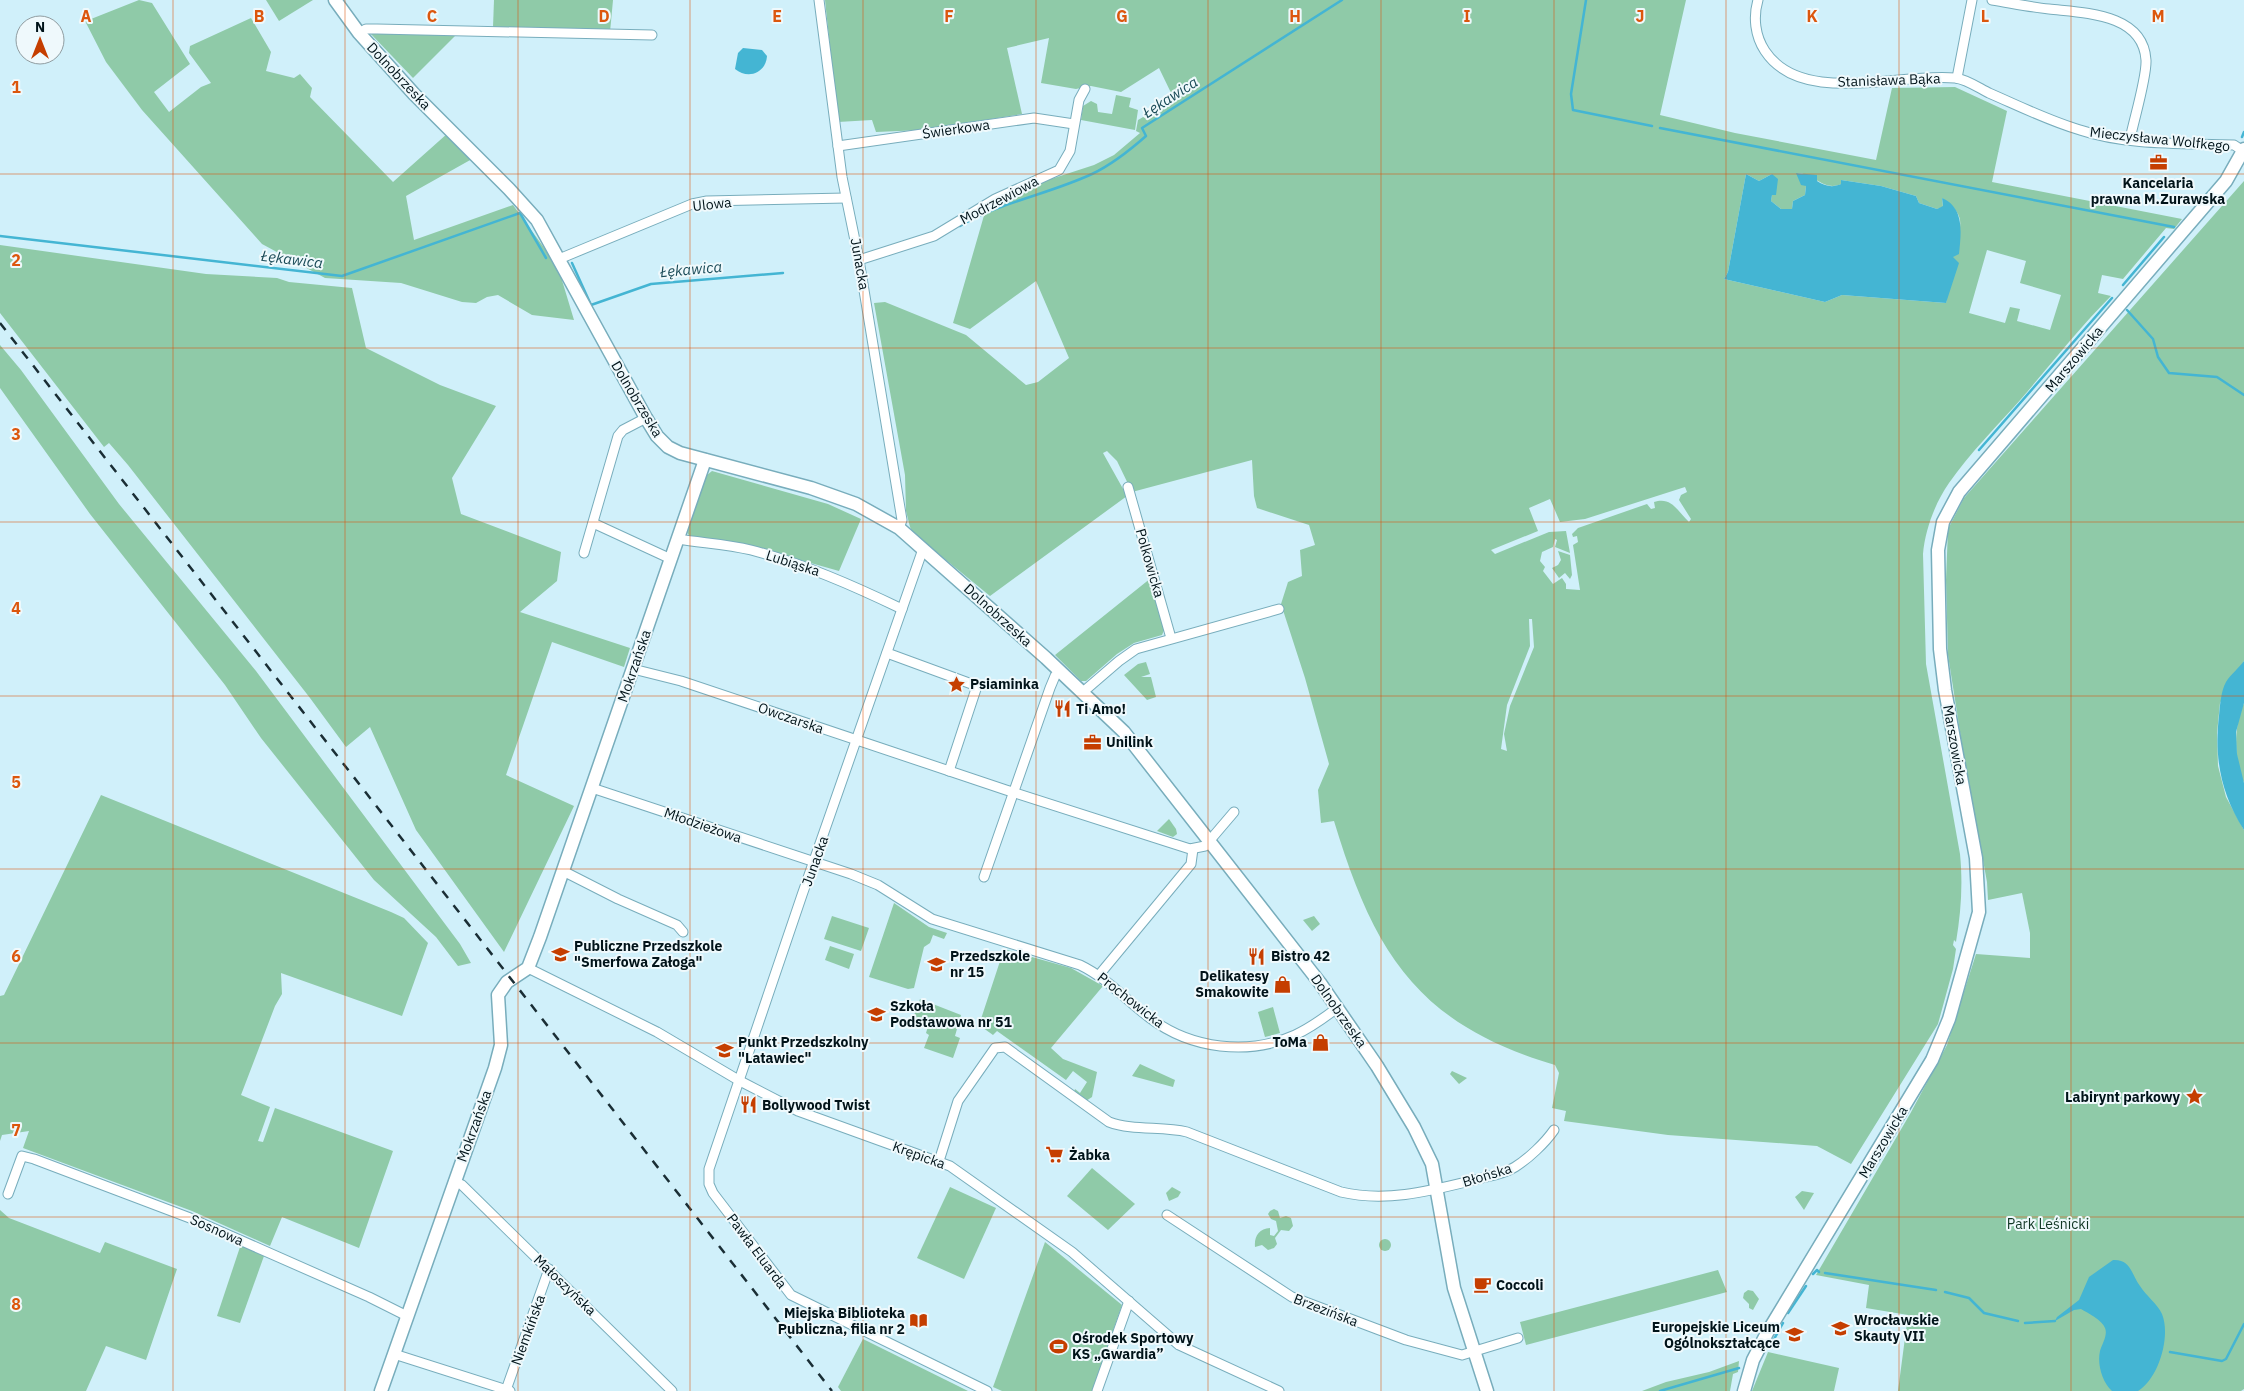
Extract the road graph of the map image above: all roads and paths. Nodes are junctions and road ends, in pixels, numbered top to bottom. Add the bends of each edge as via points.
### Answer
1 (335, 0) edge
2 (819, 0) edge
3 (1758, 0) edge
4 (1972, 0) edge
5 (1992, 0) edge
6 (359, 33) junction
7 (652, 35) dead end
8 (1957, 78) junction
9 (1085, 89) dead end
10 (1074, 124) junction
11 (2130, 139) junction
12 (838, 146) junction
13 (2244, 150) edge
14 (846, 198) junction
15 (559, 259) junction
16 (859, 260) junction
17 (646, 418) junction
18 (705, 460) junction
19 (1128, 487) dead end
20 (593, 523) junction
21 (898, 528) junction
22 (678, 539) junction
23 (923, 549) junction
24 (584, 552) dead end
25 (671, 559) junction
26 (902, 609) junction
27 (1280, 609) dead end
28 (1171, 638) junction
29 (887, 653) junction
30 (633, 669) junction
31 (1060, 671) junction
32 (1083, 692) junction
33 (857, 740) junction
34 (949, 771) junction
35 (592, 788) junction
36 (1014, 792) junction
37 (1234, 812) dead end
38 (1211, 840) junction
39 (1193, 849) junction
40 (815, 862) junction
41 (563, 871) junction
42 (984, 877) dead end
43 (683, 932) dead end
44 (528, 968) junction
45 (1099, 975) junction
46 (1337, 1008) junction
47 (740, 1082) junction
48 (1554, 1130) dead end
49 (938, 1161) junction
50 (708, 1173) joint
51 (454, 1181) junction
52 (1437, 1189) junction
53 (8, 1194) dead end
54 (1167, 1216) dead end
55 (549, 1269) junction
56 (1129, 1301) junction
57 (407, 1316) junction
58 (1518, 1338) dead end
59 (1473, 1352) junction
60 (394, 1354) junction
61 (508, 1390) edge
62 (381, 1391) edge
63 (672, 1391) edge
64 (987, 1391) edge
65 (1097, 1391) edge
66 (1280, 1391) edge
67 (1487, 1391) edge
68 (1744, 1391) edge

1 - 6 street, Dolnobrzeska
2 - 12 street, Junacka
3 - 8 street, Stanisława Bąka via 1756,22 1763,47 1778,66 1795,76 1850,83
4 - 8 street
5 - 11 street via 2084,12 2123,25 2136,36 2144,48 2146,62
6 - 7 street via 377,29
6 - 15 street, Dolnobrzeska via 532,215
8 - 11 street, Mieczysława Wolfkego via 2081,131
9 - 10 street, Modrzewiowa
10 - 12 street, Świerkowa via 1034,118
10 - 16 street, Modrzewiowa via 1070,151 1058,170 995,199 934,236
11 - 13 street, Mieczysława Wolfkego via 2234,145
12 - 14 street, Junacka
13 - 68 street, Marszowicka via 2226,181 1958,492 1943,522 1938,550 1940,649 1976,858 1977,920 1949,1018 1932,1060 1767,1333 1753,1360
14 - 15 street, Ulowa via 692,204
14 - 16 street, Junacka
15 - 17 street, Dolnobrzeska
16 - 21 street, Junacka via 902,520
17 - 18 street, Dolnobrzeska via 668,447
17 - 20 street via 618,436
18 - 21 street, Dolnobrzeska via 812,488 856,504
18 - 22 street, Mokrzańska
19 - 28 street, Polkowicka
20 - 24 street
20 - 25 street
21 - 23 street, Dolnobrzeska
22 - 25 street, Mokrzańska
22 - 26 street, Lubiąska via 749,550 793,562 840,579
23 - 26 street, Junacka
23 - 31 street, Dolnobrzeska
25 - 30 street, Mokrzańska
26 - 29 street, Junacka
27 - 28 street
28 - 32 street via 1127,654
29 - 33 street, Junacka
29 - 34 street via 977,686
30 - 33 street, Owczarska via 681,681
30 - 35 street, Mokrzańska
31 - 32 street, Dolnobrzeska
31 - 36 street via 1050,688
32 - 38 street, Dolnobrzeska via 1124,732
33 - 34 street, Owczarska
33 - 40 street, Junacka
34 - 36 street, Owczarska
35 - 40 street, Młodzieżowa
35 - 41 street, Mokrzańska
36 - 39 street, Owczarska
36 - 42 street
37 - 38 street
38 - 39 street via 1205,846
38 - 46 street, Dolnobrzeska
39 - 45 street via 1191,864
40 - 45 street, Prochowicka via 878,885 932,919 1069,961
40 - 47 street, Junacka
41 - 43 street via 676,925
41 - 44 street, Mokrzańska
44 - 47 street, Krępicka via 657,1032
44 - 51 street, Mokrzańska via 507,982 498,995 501,1045 484,1102
45 - 46 street, Prochowicka via 1151,1019 1186,1038 1218,1046 1253,1047 1280,1040 1296,1034
46 - 52 street, Dolnobrzeska via 1378,1066 1414,1127 1430,1160
47 - 49 street, Krępicka via 798,1111
47 - 50 street, Junacka
48 - 52 street, Błońska via 1513,1168
49 - 52 street, Błońska via 958,1101 995,1048 1000,1046 1115,1124 1187,1132 1341,1192 1385,1197
49 - 56 street, Krępicka via 960,1172 1072,1252
50 - 64 street, Pawła Eluarda via 713,1194 790,1295
51 - 55 street, Małoszyńska via 462,1185
51 - 57 street, Mokrzańska
52 - 59 street, Dolnobrzeska via 1454,1288
53 - 57 street, Sosnowa via 22,1156 190,1218
54 - 59 street, Brzezińska via 1297,1300 1423,1346 1462,1355
55 - 61 street, Niemkińska
55 - 63 street, Małoszyńska
56 - 65 street
56 - 66 street, Krępicka via 1185,1349
57 - 60 street, Mokrzańska
58 - 59 street, Brzezińska
59 - 67 street, Dolnobrzeska
60 - 61 street
60 - 62 street, Mokrzańska

